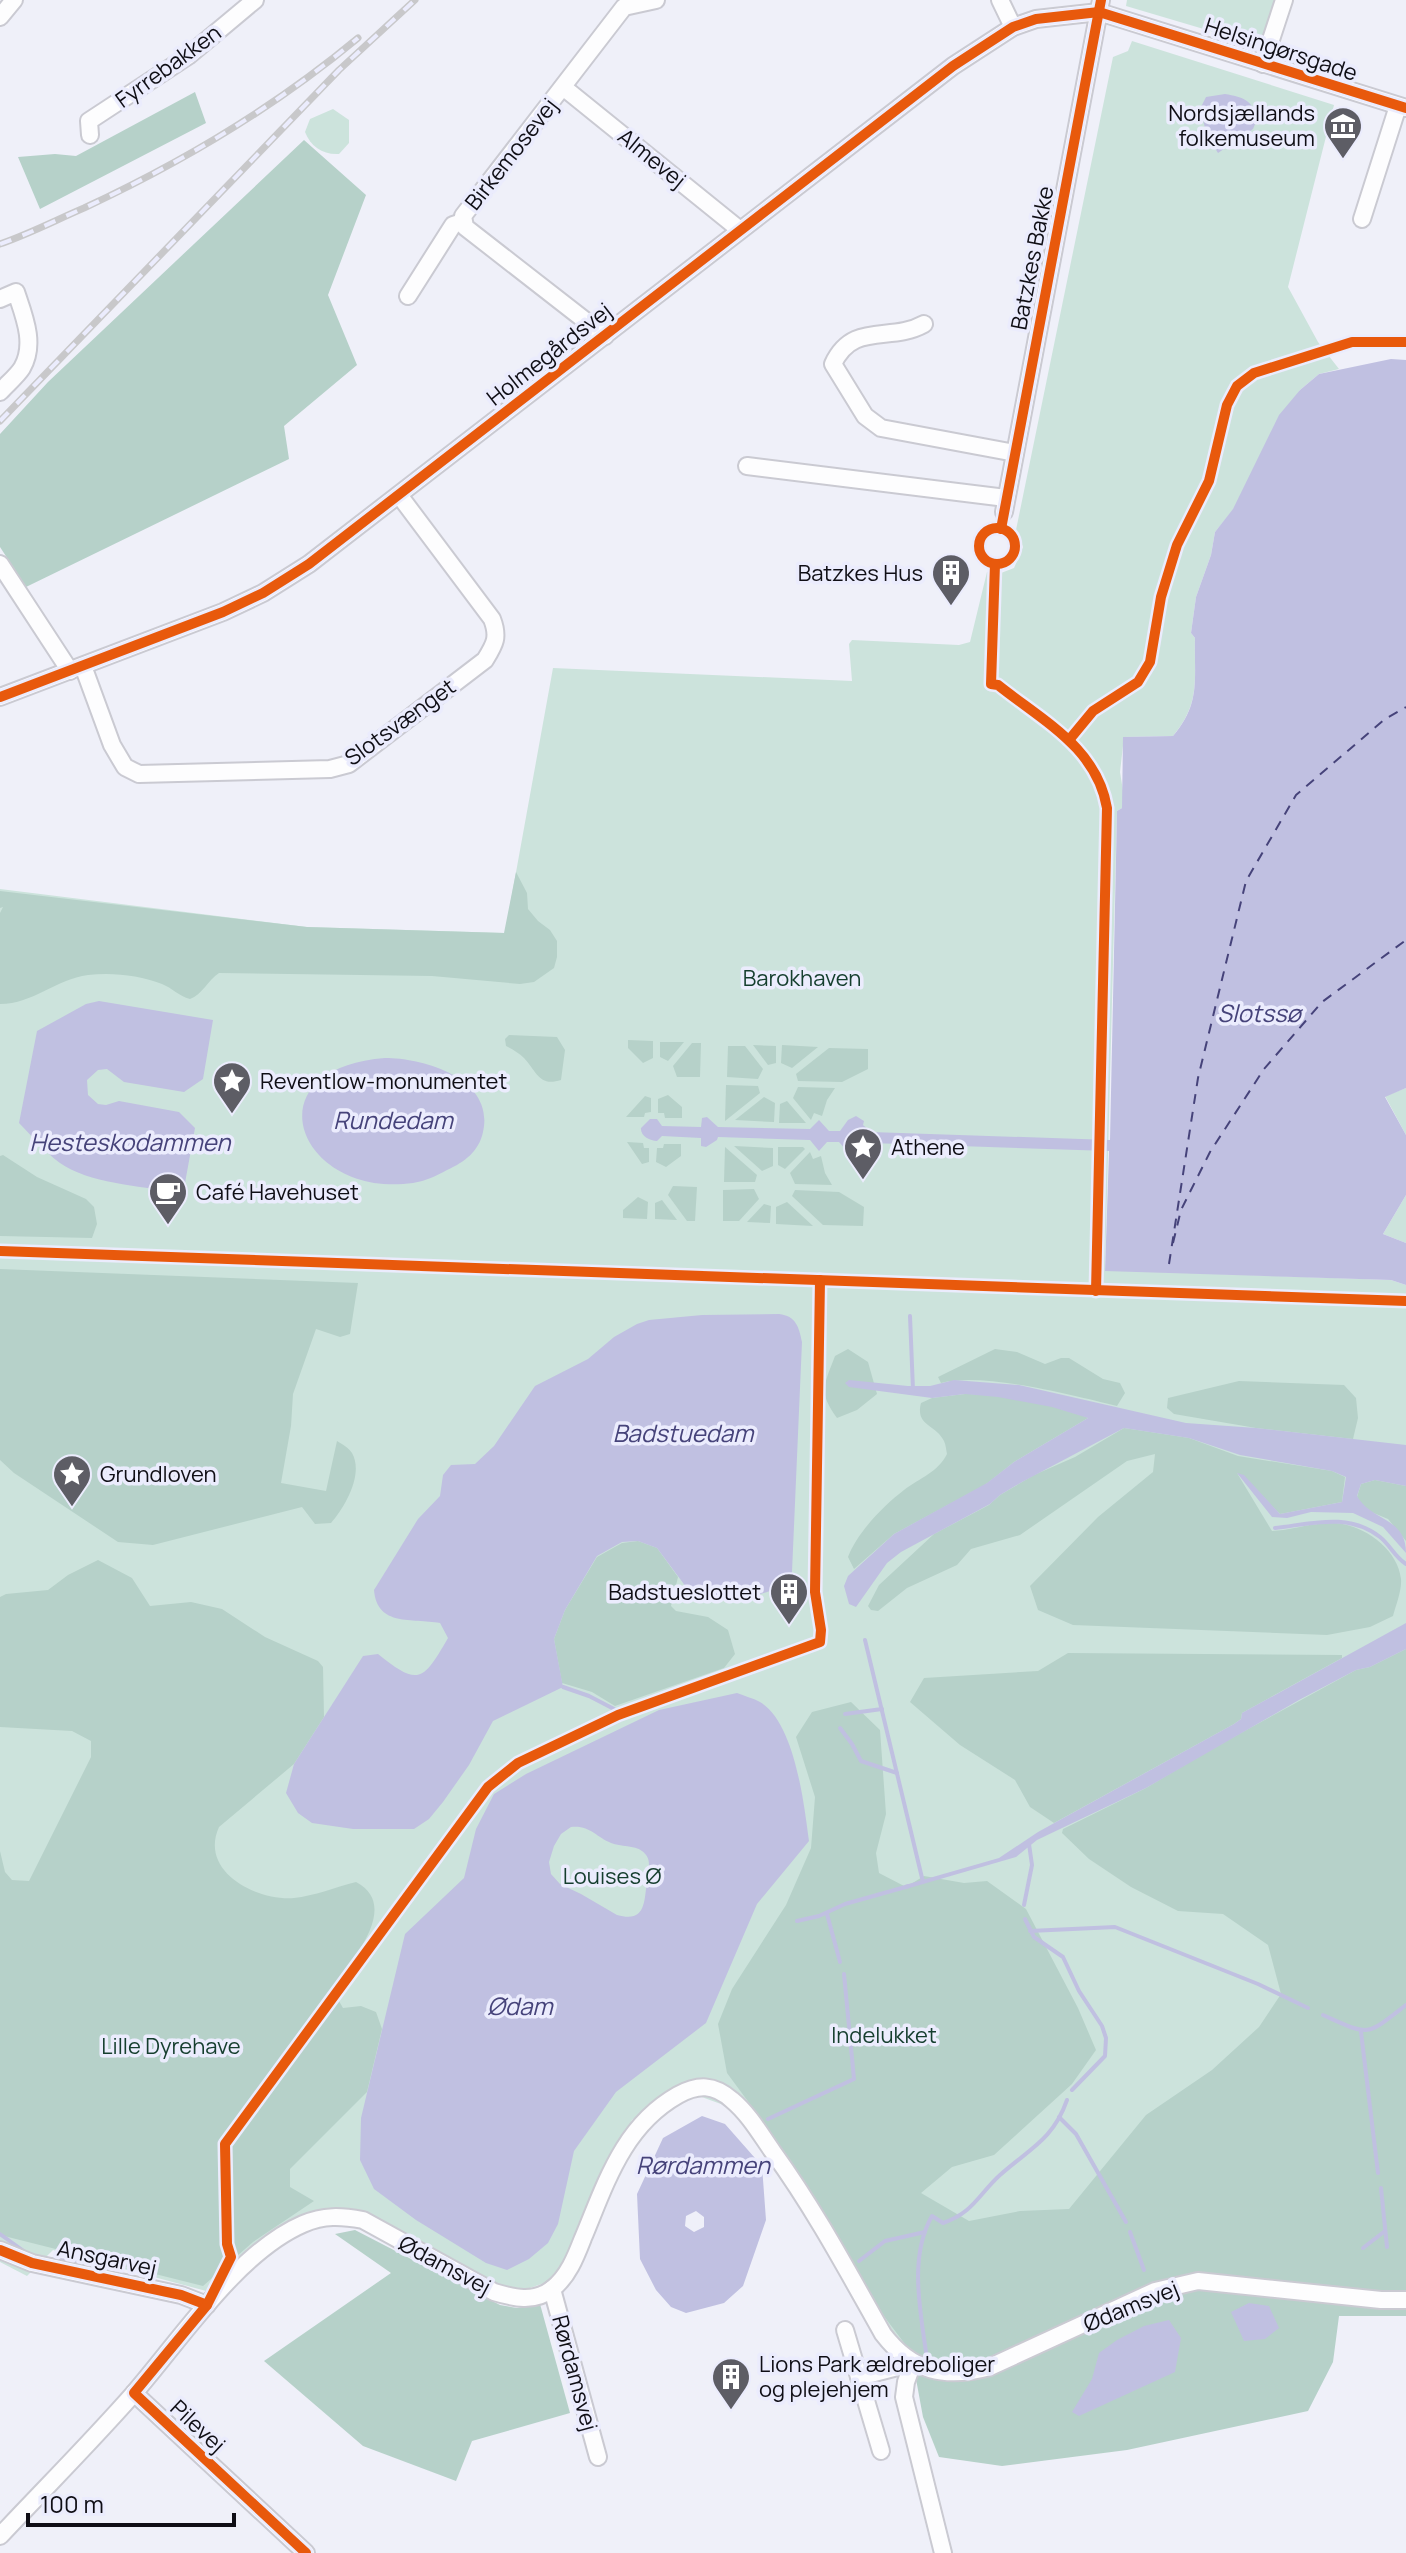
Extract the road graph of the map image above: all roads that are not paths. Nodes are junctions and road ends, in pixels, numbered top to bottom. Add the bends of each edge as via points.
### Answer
1 (14, 0) edge
2 (255, 0) edge
3 (656, 0) edge
4 (1000, 0) edge
5 (1284, 0) edge
6 (1100, 6) edge
7 (0, 17) edge
8 (1013, 27) junction
9 (1263, 64) junction
10 (563, 87) junction
11 (1402, 107) edge
12 (90, 135) dead end
13 (1362, 219) dead end
14 (462, 222) junction
15 (740, 230) junction
16 (408, 296) dead end
17 (0, 299) edge
18 (924, 324) dead end
19 (605, 336) junction
20 (0, 392) edge
21 (1015, 453) junction
22 (747, 466) dead end
23 (399, 495) junction
24 (0, 564) edge
25 (76, 668) junction
26 (0, 697) edge
27 (0, 2250) edge
28 (552, 2289) junction
29 (1406, 2300) edge
30 (207, 2305) junction
31 (845, 2330) dead end
32 (913, 2363) junction
33 (859, 2377) junction
34 (134, 2393) junction
35 (881, 2451) dead end
36 (598, 2457) dead end
37 (0, 2536) edge
38 (306, 2553) edge
39 (943, 2553) edge

1 - 7 street
2 - 12 street, Fyrrebakken via 188,56 89,121
3 - 10 street, Birkemosevej via 624,7
4 - 8 street
5 - 9 street
6 - 8 street, Holmegårdsvej
6 - 9 street, Helsingørsgade
6 - 21 street, Batzkes Bakke
8 - 15 street, Holmegårdsvej via 953,66
9 - 11 street, Helsingørsgade
10 - 14 street, Birkemosevej
10 - 15 street, Almevej
11 - 13 street, Helsingørsgade
14 - 16 street, Birkemosevej via 453,225
14 - 19 street, Birkemosevej
15 - 19 street, Holmegårdsvej
17 - 20 street via 16,292 28,326 28,349 22,368
18 - 21 street via 908,333 863,335 840,348 833,364 865,416 881,428
19 - 23 street, Holmegårdsvej
21 - 22 street, Batzkes Bakke via 1005,505
23 - 25 street, Holmegårdsvej via 263,593
23 - 25 street, Slotsvænget via 492,619 496,642 485,660 349,764 330,769 139,774 125,767
24 - 25 street, Slotsvænget
25 - 26 street, Holmegårdsvej
27 - 30 street, Ansgarvej via 32,2263
28 - 30 street, Ødamsvej via 515,2299 494,2292 363,2220 343,2216 300,2225 277,2240
28 - 32 street, Ødamsvej via 572,2266 619,2153 638,2127 658,2106 693,2087 714,2088 732,2099 763,2138 804,2195 883,2334
28 - 36 street, Rørdamsvej
29 - 32 street, Ødamsvej via 1198,2281 1155,2291 990,2367 964,2374
30 - 34 street, Ødamsvej
31 - 33 street
32 - 33 street, Ødamsvej
32 - 39 street via 904,2397
33 - 35 street
34 - 37 street, Ødamsvej
34 - 38 street, Pilevej

